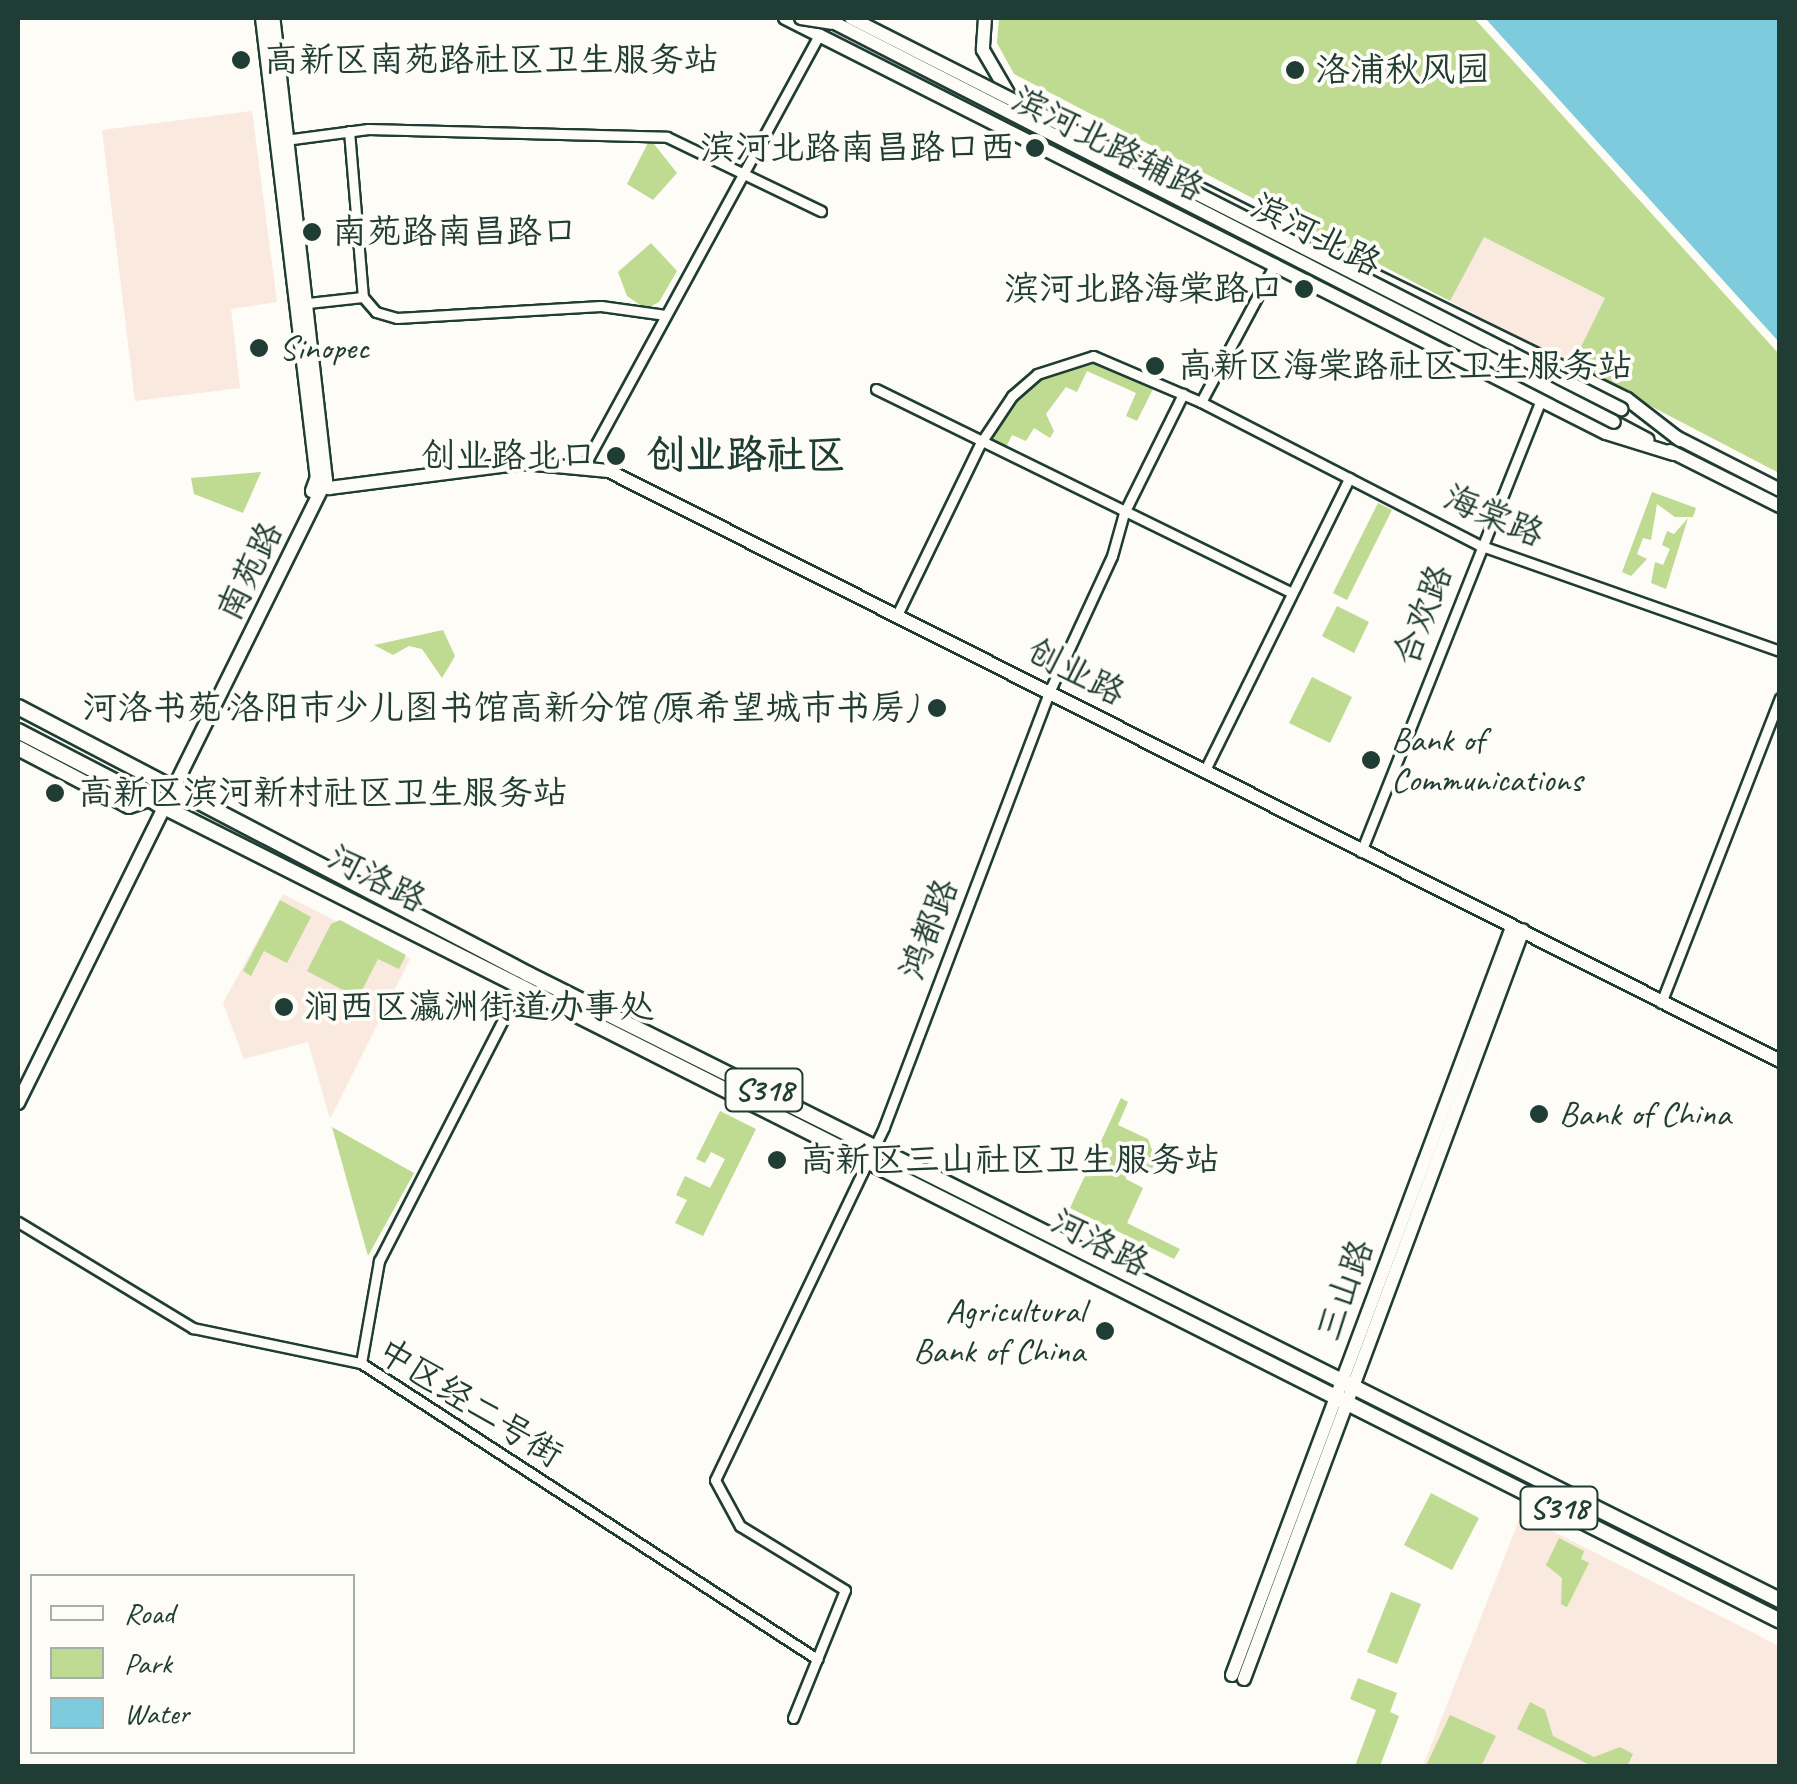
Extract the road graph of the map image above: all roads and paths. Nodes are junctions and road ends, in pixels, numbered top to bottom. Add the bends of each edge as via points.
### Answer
1 (262, 18) edge
2 (273, 18) edge
3 (785, 18) edge
4 (801, 18) edge
5 (830, 18) edge
6 (850, 18) edge
7 (858, 18) edge
8 (985, 18) edge
9 (820, 34) junction
10 (1008, 94) junction
11 (350, 132) junction
12 (287, 140) junction
13 (742, 173) junction
14 (821, 211) dead end
15 (1290, 234) junction
16 (1276, 262) junction
17 (364, 297) junction
18 (308, 304) junction
19 (665, 315) junction
20 (876, 389) dead end
21 (1183, 394) junction
22 (1541, 399) junction
23 (1200, 402) junction
24 (1617, 415) junction
25 (1680, 440) junction
26 (980, 444) junction
27 (1674, 454) junction
28 (585, 463) junction
29 (1349, 478) junction
30 (320, 482) junction
31 (1780, 490) edge
32 (1780, 506) edge
33 (1124, 513) junction
34 (1479, 545) junction
35 (1292, 593) junction
36 (898, 613) junction
37 (1780, 651) edge
38 (1050, 690) junction
39 (1780, 698) edge
40 (18, 707) edge
41 (18, 718) edge
42 (1776, 719) edge
43 (24, 738) edge
44 (101, 752) junction
45 (1205, 769) junction
46 (170, 790) junction
47 (158, 803) junction
48 (1362, 850) junction
49 (1517, 930) junction
50 (524, 980) junction
51 (1661, 1001) junction
52 (1780, 1058) edge
53 (18, 1083) edge
54 (18, 1103) edge
55 (873, 1152) junction
56 (18, 1222) edge
57 (361, 1363) junction
58 (1349, 1384) junction
59 (1343, 1399) junction
60 (1780, 1600) edge
61 (1780, 1621) edge
62 (818, 1659) junction
63 (1238, 1677) dead end
64 (793, 1718) dead end

1 - 30 street
2 - 12 street
3 - 9 street, 滨河北路辅路
4 - 7 street, bridge via 836,24
5 - 9 street
5 - 10 street, 滨河北路辅路
5 - 24 street, 滨河北路, bridge
6 - 24 street, 滨河北路, bridge
8 - 10 street via 983,50
9 - 13 street
9 - 16 street, 滨河北路辅路
10 - 15 street, 滨河北路辅路
11 - 12 street
11 - 13 street via 667,138
11 - 17 street
12 - 18 street
13 - 14 street
13 - 19 street
15 - 16 street
15 - 25 street, 滨河北路辅路 via 1627,400
16 - 22 street, 滨河北路辅路
16 - 23 street
17 - 18 street
17 - 19 street via 376,312 397,318 544,306
18 - 30 street
19 - 28 street
20 - 26 street
21 - 23 street, 海棠路
21 - 26 street, 海棠路 via 1114,361 1070,361 1025,385
21 - 33 street, 鸿都路
22 - 27 street, 滨河北路辅路 via 1606,433
22 - 34 street, 合欢路
23 - 29 street, 海棠路
24 - 25 street, 滨河北路
24 - 27 street, 滨河北路
25 - 31 street, 滨河北路
26 - 33 street
26 - 36 street, 海棠路
27 - 32 street, 滨河北路
28 - 30 street, 创业路
28 - 36 street, 创业路 via 612,466
29 - 34 street, 海棠路
29 - 35 street
30 - 46 street, 南苑路
33 - 35 street
33 - 38 street, 鸿都路
34 - 37 street, 海棠路
34 - 48 street, 合欢路
35 - 45 street
36 - 38 street, 创业路
38 - 45 street, 创业路
38 - 55 street, 鸿都路
39 - 42 street
40 - 44 main road, 河洛路
41 - 43 main road
42 - 51 street
43 - 44 main road, 河洛路 / S318
43 - 47 main road, 河洛路 / S318 via 129,806
44 - 46 main road, 河洛路 / S318
45 - 48 street, 创业路
46 - 47 street, 南苑路
46 - 50 main road, 河洛路 / S318
47 - 50 main road, 河洛路 / S318
47 - 53 street, 南苑路
47 - 54 street, 南苑路
48 - 49 street, 创业路
49 - 51 street, 创业路
49 - 58 street, 三山路
50 - 55 main road, 河洛路 / S318
50 - 57 street via 379,1261
51 - 52 street, 创业路
55 - 58 main road, 河洛路 / S318
55 - 59 main road, 河洛路 / S318
55 - 62 street, 鸿都路 via 715,1480 740,1526 845,1590
56 - 57 street, 中区经二号街 via 193,1328
57 - 62 street, 中区经二号街
58 - 59 street, 三山路
58 - 60 main road, 河洛路 / S318
59 - 61 main road, 河洛路 / S318
59 - 63 street, 三山路
62 - 64 street

